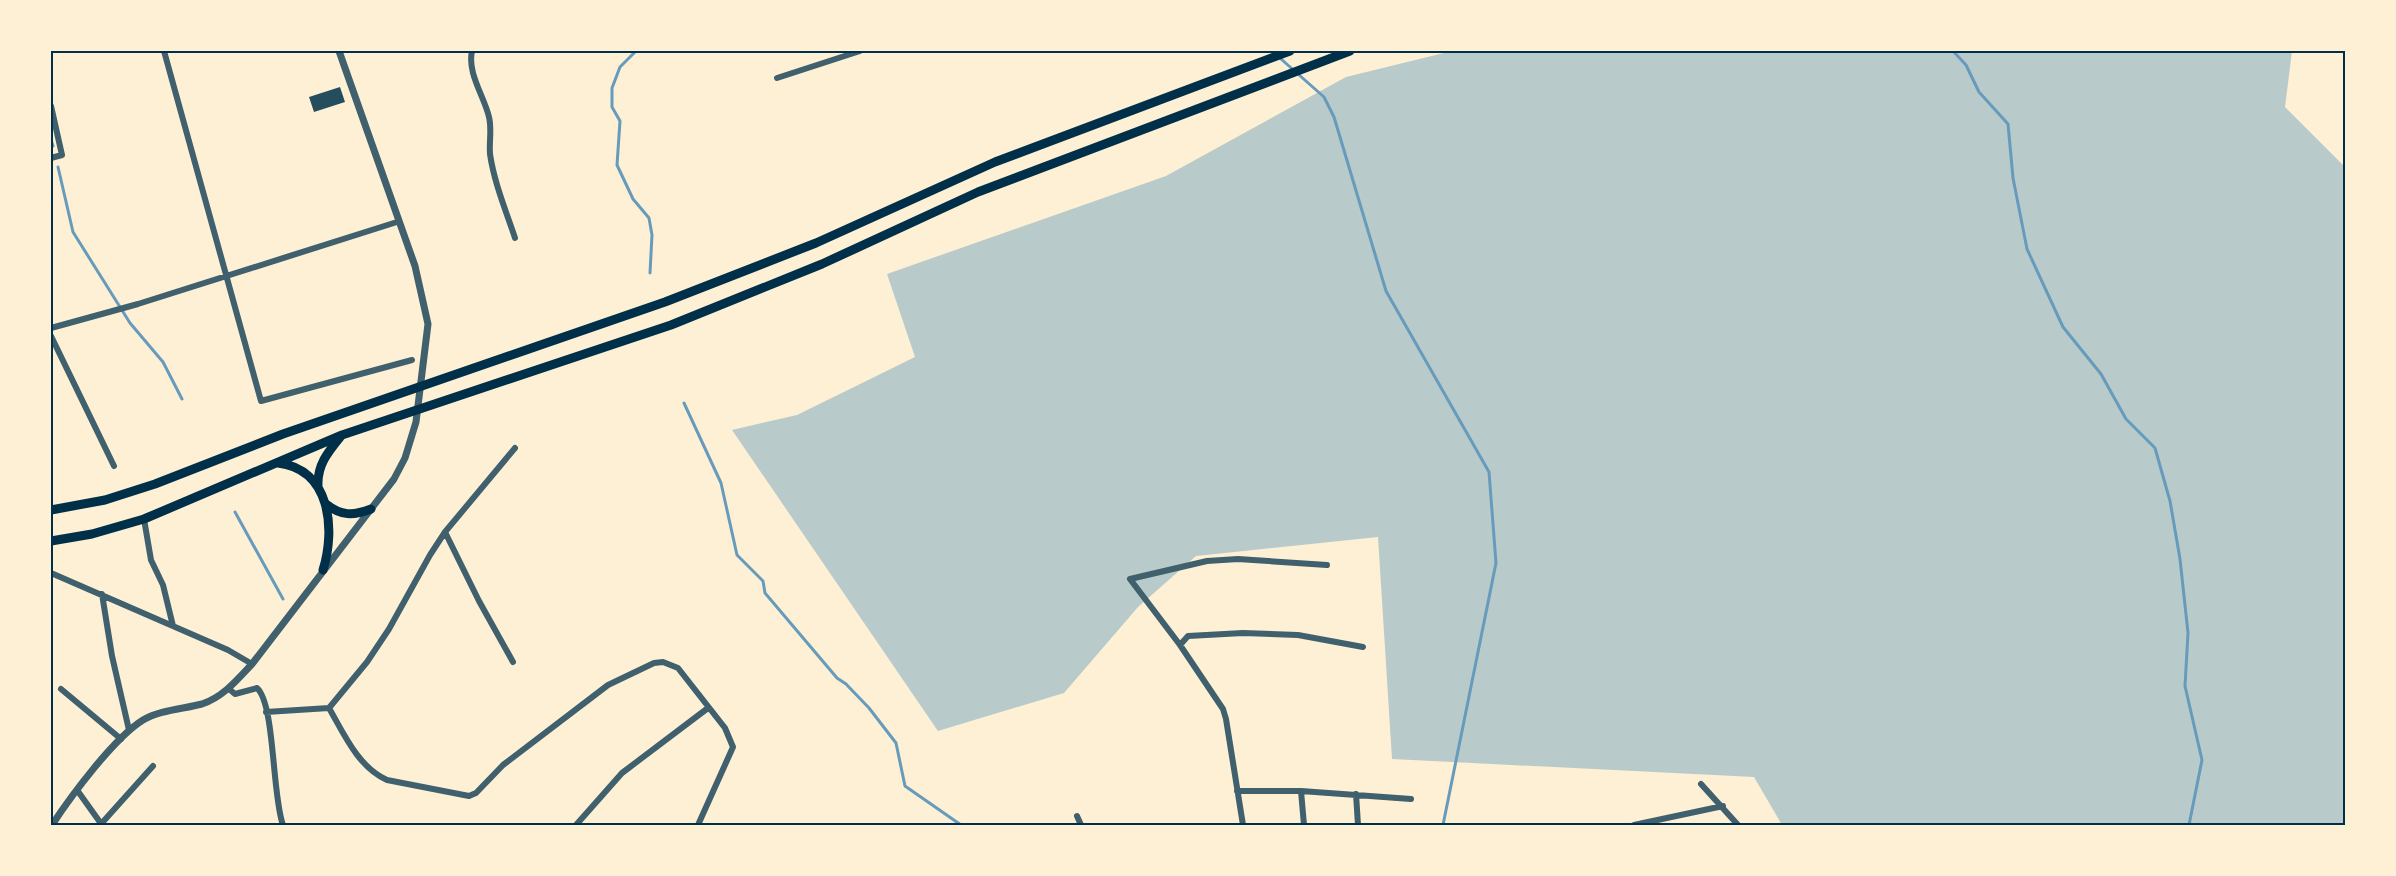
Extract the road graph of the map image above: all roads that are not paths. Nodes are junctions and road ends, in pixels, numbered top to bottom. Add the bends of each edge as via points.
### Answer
1 (164, 51) edge
2 (339, 51) edge
3 (472, 51) edge
4 (860, 51) edge
5 (1350, 51) edge
6 (1288, 52) edge
7 (777, 78) dead end
8 (51, 106) edge
9 (51, 158) edge
10 (398, 222) junction
11 (515, 238) dead end
12 (226, 275) junction
13 (51, 328) edge
14 (51, 336) edge
15 (412, 360) dead end
16 (342, 435) junction
17 (515, 448) dead end
18 (276, 462) junction
19 (114, 466) dead end
20 (318, 489) junction
21 (326, 504) junction
22 (51, 510) edge
23 (371, 510) junction
24 (144, 519) junction
25 (445, 532) junction
26 (51, 541) edge
27 (1327, 565) dead end
28 (323, 570) junction
29 (51, 573) edge
30 (102, 594) junction
31 (173, 626) junction
32 (1180, 645) junction
33 (1363, 647) dead end
34 (513, 662) dead end
35 (252, 664) junction
36 (61, 689) dead end
37 (229, 689) junction
38 (329, 708) junction
39 (708, 708) junction
40 (266, 712) junction
41 (129, 730) junction
42 (121, 739) junction
43 (153, 766) dead end
44 (1701, 784) dead end
45 (77, 790) junction
46 (1237, 791) junction
47 (1301, 791) junction
48 (1356, 794) junction
49 (1412, 799) dead end
50 (1723, 806) junction
51 (1077, 816) dead end
52 (1638, 824) edge
53 (52, 825) edge
54 (102, 825) edge
55 (283, 825) edge
56 (576, 825) edge
57 (698, 825) edge
58 (1080, 825) edge
59 (1243, 825) edge
60 (1304, 825) edge
61 (1358, 825) edge
62 (1738, 825) edge

1 - 12 street
2 - 10 street
3 - 11 street via 470,59 489,118 490,155
4 - 7 street
5 - 16 highway via 978,192 822,264 671,325
6 - 22 highway via 995,162 816,243 687,293 382,399 155,484 105,500
8 - 9 street via 62,155
10 - 12 street
10 - 23 street via 421,288 428,340 412,438 394,479
12 - 13 street
12 - 15 street via 261,401
14 - 19 street
16 - 18 highway
16 - 20 highway via 324,457
17 - 25 street
18 - 20 highway via 301,469
18 - 24 highway
20 - 21 highway
21 - 23 highway via 346,515
21 - 28 highway via 330,537
23 - 28 street
24 - 26 highway
24 - 31 street via 151,560 163,585
25 - 34 street
25 - 38 street via 389,629
27 - 32 street via 1238,559 1207,561 1130,579
28 - 35 street
29 - 30 street
30 - 31 street
30 - 41 street
31 - 35 street
32 - 33 street via 1188,636 1243,633 1298,635
32 - 46 street via 1223,709
35 - 37 street
36 - 42 street
37 - 40 street via 238,693 257,688
37 - 41 street via 209,701 149,717
38 - 39 street via 355,752 377,776 465,796 476,793 503,765 608,686 646,665 663,662 678,668
38 - 40 street
39 - 56 street via 622,773
39 - 57 street via 725,728 732,747
40 - 55 street
41 - 42 street
42 - 45 street
43 - 54 street
44 - 50 street
45 - 53 street
45 - 54 street
46 - 47 street
46 - 59 street
47 - 48 street
47 - 60 street
48 - 49 street
48 - 61 street
50 - 52 street
50 - 62 street
51 - 58 street

